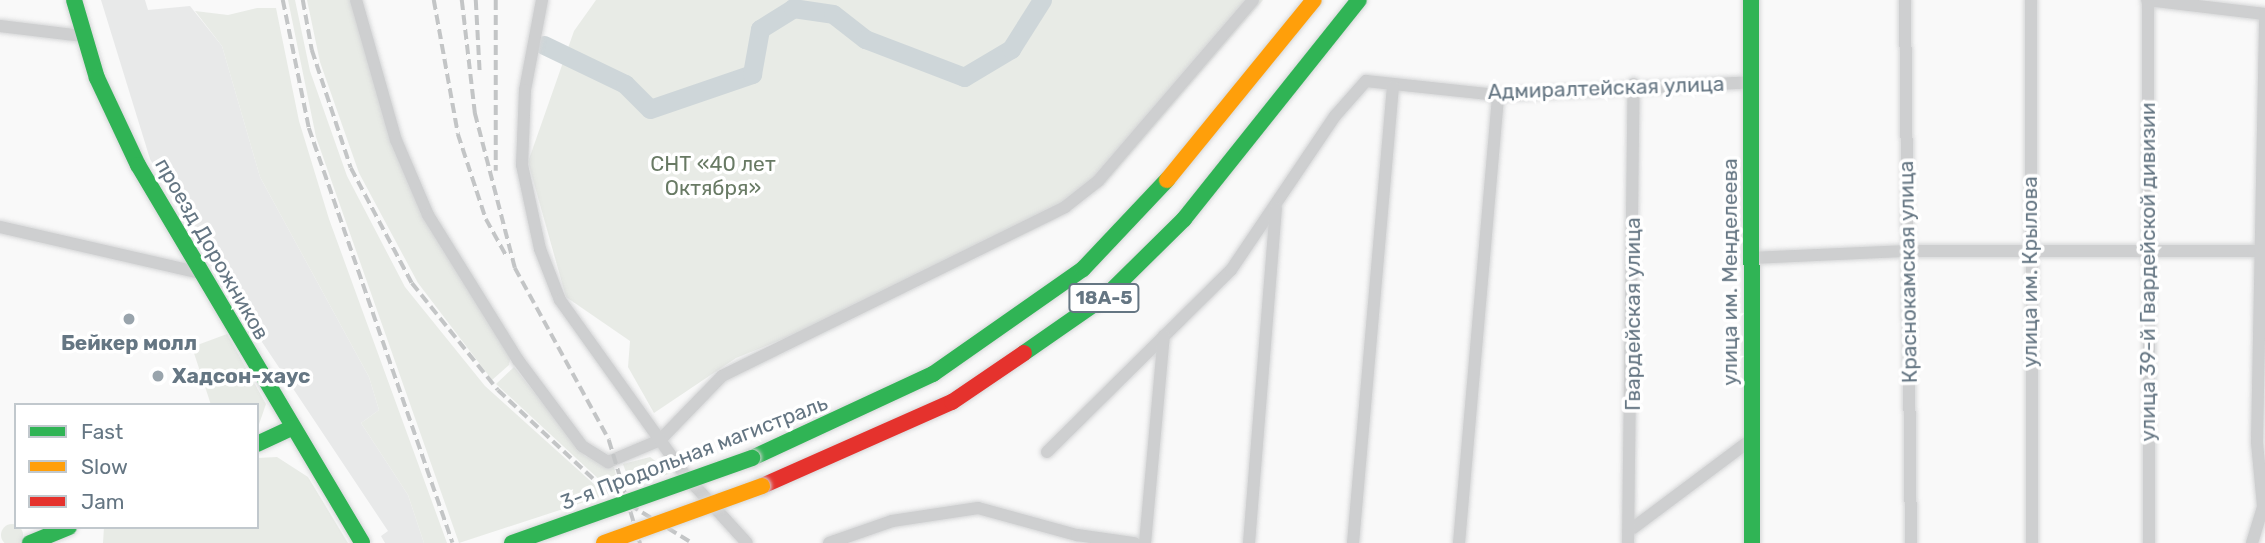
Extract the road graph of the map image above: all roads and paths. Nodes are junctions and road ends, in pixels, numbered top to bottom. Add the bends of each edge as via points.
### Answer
1 (74, 0) edge
2 (356, 0) edge
3 (542, 0) edge
4 (1253, 0) edge
5 (1314, 0) edge
6 (1359, 0) edge
7 (1751, 0) edge
8 (1905, 0) edge
9 (2031, 0) edge
10 (2147, 0) edge
11 (2265, 14) edge
12 (0, 26) edge
13 (83, 36) junction
14 (1751, 82) junction
15 (1634, 85) junction
16 (1393, 87) junction
17 (1498, 95) junction
18 (1276, 206) junction
19 (0, 227) edge
20 (2029, 250) junction
21 (1908, 251) junction
22 (2263, 251) edge
23 (2147, 254) junction
24 (1751, 258) junction
25 (201, 273) junction
26 (1164, 337) junction
27 (292, 428) junction
28 (1752, 439) junction
29 (660, 440) junction
30 (259, 443) edge
31 (1047, 452) dead end
32 (1633, 528) junction
33 (64, 529) edge
34 (30, 543) edge
35 (362, 543) edge
36 (512, 543) edge
37 (604, 543) edge
38 (747, 543) edge
39 (829, 543) edge
40 (1135, 543) edge
41 (1145, 543) edge
42 (1249, 543) edge
43 (1353, 543) edge
44 (1459, 543) edge
45 (1628, 543) edge
46 (1752, 543) edge
47 (1911, 543) edge
48 (2032, 543) edge
49 (2149, 543) edge
50 (2252, 543) edge

1 - 13 main road, проезд Дорожников
2 - 29 street via 414,187 518,360 596,459 622,458
3 - 29 street via 525,90 522,165 540,249 560,300
4 - 29 street via 1098,181 1065,207 722,376
5 - 36 main road, 3-я Продольная магистраль / 18А-5, bridge via 1187,159 1074,276 933,374 752,458
6 - 37 main road, 18А-5, bridge via 1184,219 1106,296 952,402 762,486
7 - 14 main road, улица им. Менделеева
8 - 21 street, Краснокамская улица
9 - 20 street, улица им. Крылова
10 - 11 street
10 - 23 street, улица 39-й Гвардейской дивизии
11 - 22 street
12 - 13 street
13 - 25 main road, проезд Дорожников via 119,128
14 - 15 street, Адмиралтейская улица
14 - 24 main road, улица им. Менделеева
15 - 17 street, Адмиралтейская улица
15 - 32 street, Гвардейская улица
16 - 17 street, Адмиралтейская улица
16 - 18 street, Адмиралтейская улица via 1366,81 1335,116
16 - 43 street
17 - 44 street
18 - 26 street, Адмиралтейская улица via 1231,270
18 - 42 street
19 - 25 street
20 - 21 street
20 - 23 street
20 - 48 street, улица им. Крылова
21 - 24 street
21 - 47 street, Краснокамская улица
22 - 23 street
22 - 50 street via 2257,442 2263,506
23 - 49 street, улица 39-й Гвардейской дивизии
24 - 28 main road, улица им. Менделеева
25 - 27 main road, проезд Дорожников
26 - 31 street, Адмиралтейская улица
26 - 41 street
27 - 30 main road
27 - 35 main road, проезд Дорожников
28 - 32 street
28 - 46 main road, улица им. Менделеева
29 - 38 street
32 - 45 street, Гвардейская улица
33 - 34 main road
39 - 40 street via 947,509 1006,512 1044,526

